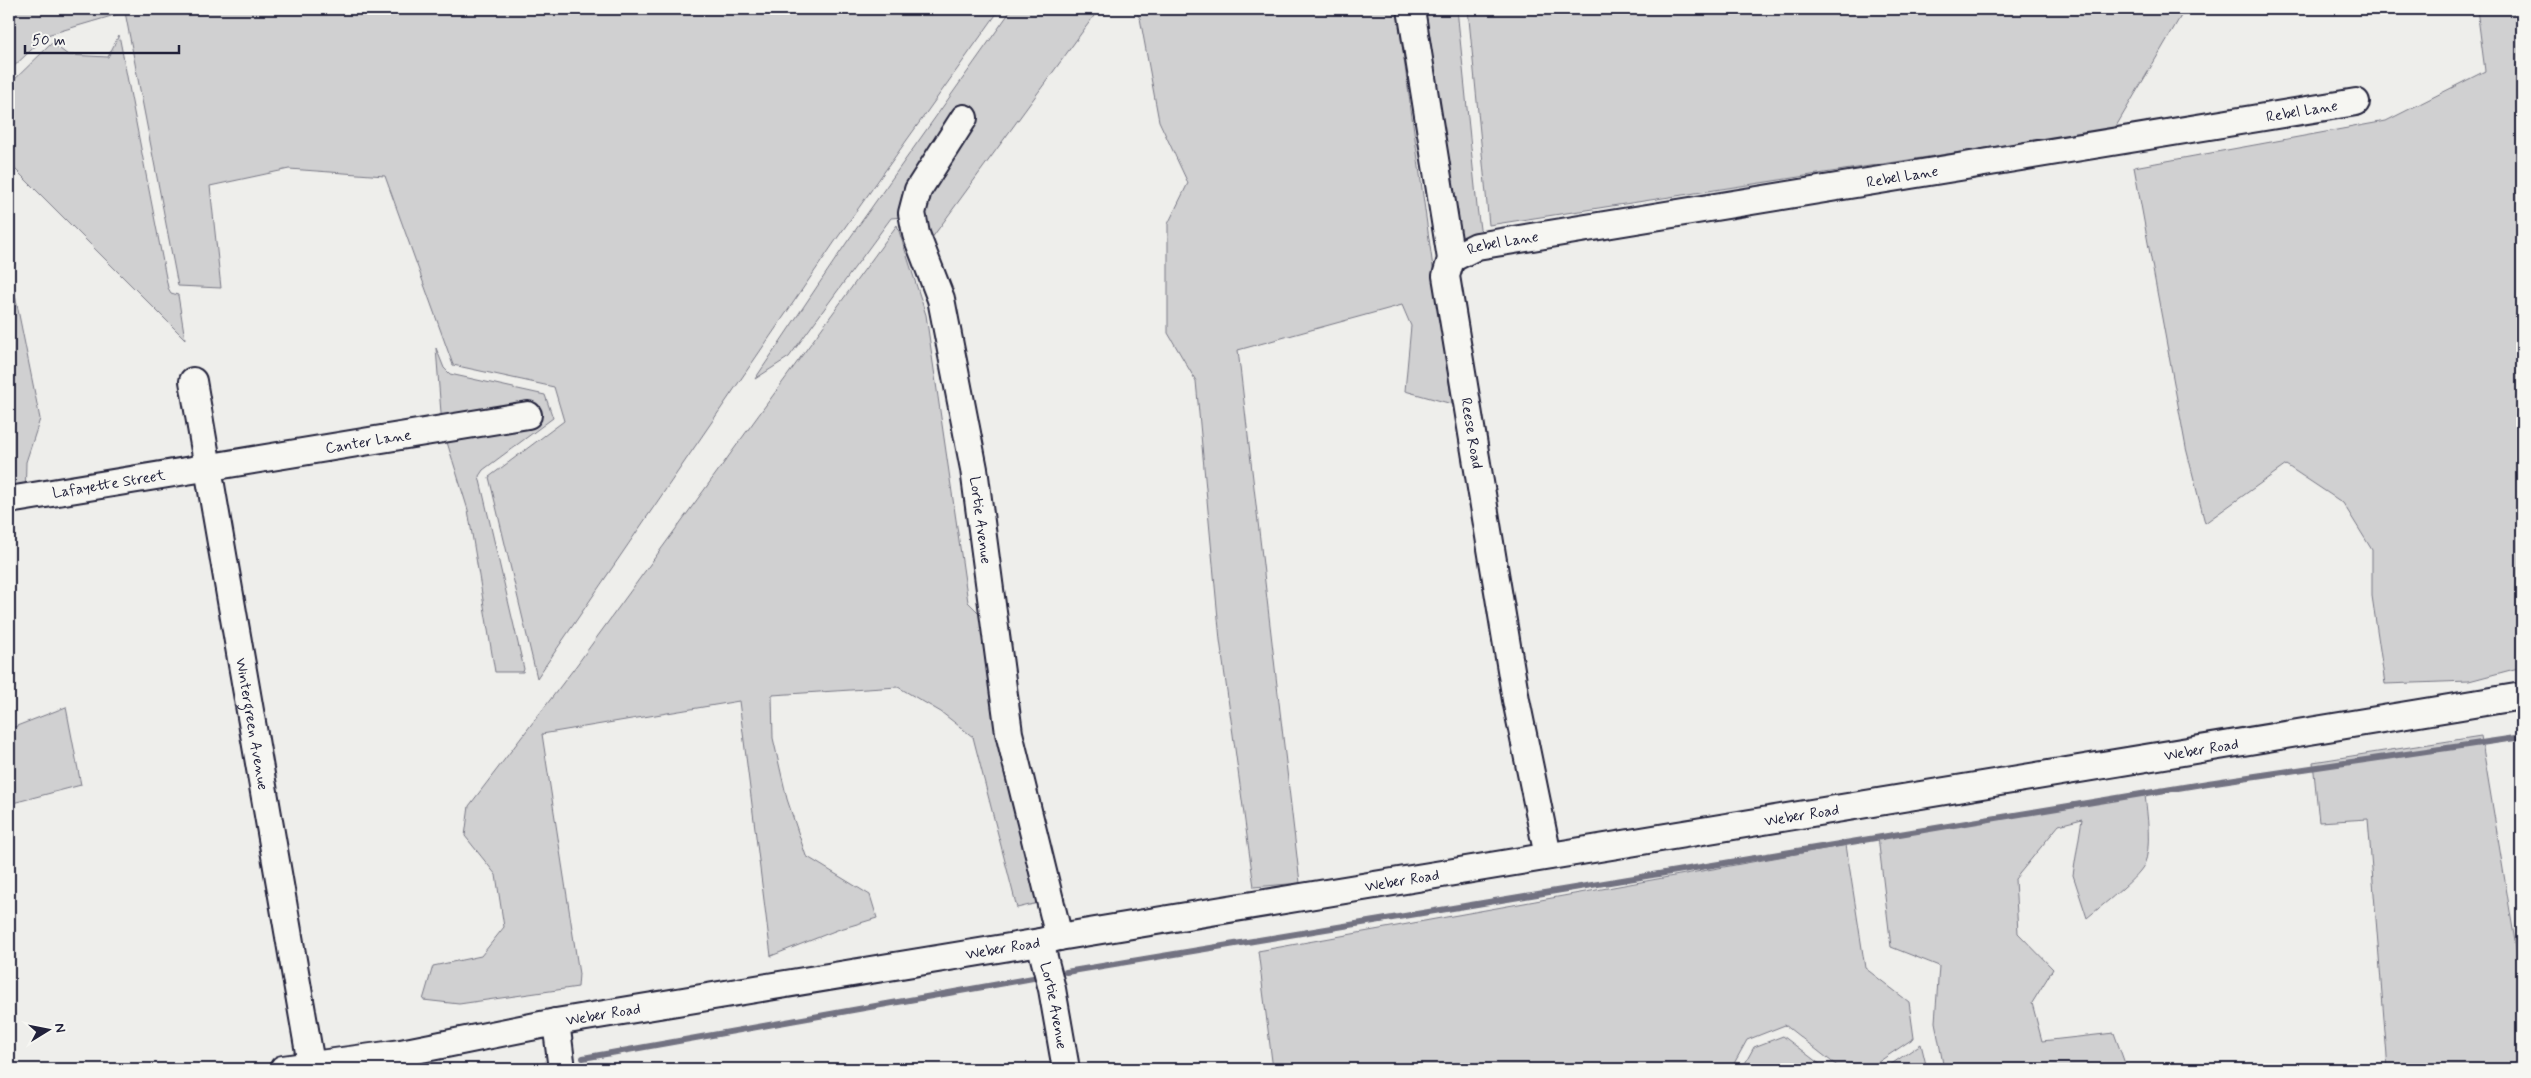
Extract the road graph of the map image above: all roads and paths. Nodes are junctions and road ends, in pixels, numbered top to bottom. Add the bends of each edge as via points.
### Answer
1 (1411, 9) edge
2 (2356, 102) dead end
3 (964, 118) dead end
4 (1451, 259) junction
5 (193, 381) dead end
6 (528, 415) dead end
7 (208, 466) junction
8 (9, 500) edge
9 (2522, 696) edge
10 (1548, 856) junction
11 (1049, 939) junction
12 (556, 1022) junction
13 (311, 1064) junction
14 (283, 1069) edge
15 (562, 1069) edge
16 (1066, 1069) edge

1 - 4 street, Reese Road
2 - 4 street, Rebel Lane via 1477,246
3 - 11 street, Lortie Avenue via 918,190 912,212 916,234 941,299 974,469 1009,733
4 - 10 street, Reese Road via 1446,276 1516,700
5 - 7 street, Wintergreen Avenue
6 - 7 street, Canter Lane
7 - 8 street, Lafayette Street
7 - 13 street, Wintergreen Avenue
9 - 10 street, Weber Road via 2028,780
10 - 11 street, Weber Road
11 - 12 street, Weber Road
11 - 16 street, Lortie Avenue via 1052,989
12 - 13 street, Weber Road via 401,1053
12 - 15 street
13 - 14 street, Weber Road

